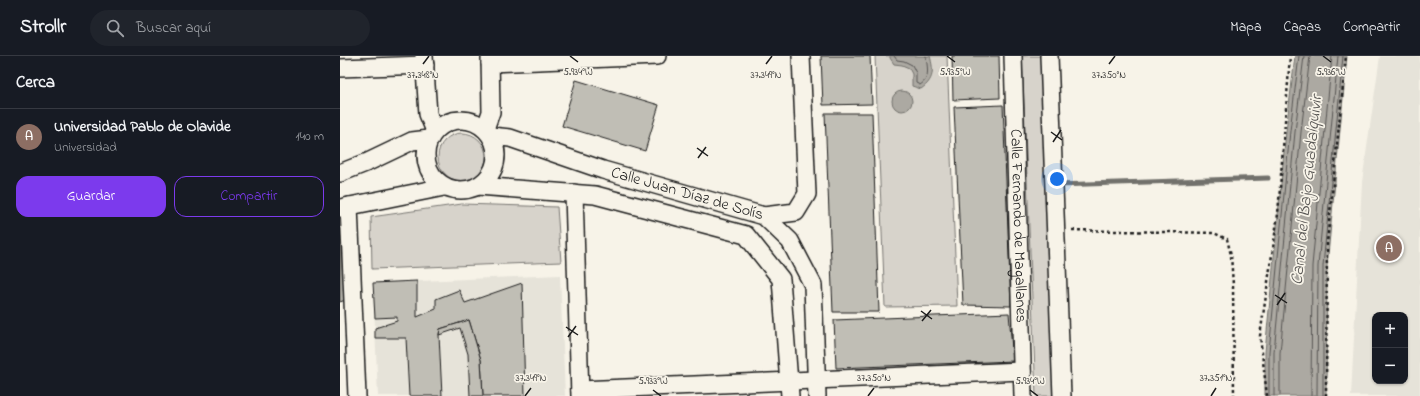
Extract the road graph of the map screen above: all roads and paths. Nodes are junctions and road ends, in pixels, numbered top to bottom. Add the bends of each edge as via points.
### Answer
1 (657, 56) edge
2 (801, 56) edge
3 (1013, 56) edge
4 (1049, 56) edge
5 (1290, 56) edge
6 (1346, 56) edge
7 (490, 59) edge
8 (424, 60) edge
9 (340, 68) edge
10 (488, 132) junction
11 (432, 135) junction
12 (340, 173) edge
13 (478, 186) junction
14 (444, 187) junction
15 (574, 193) junction
16 (345, 207) edge
17 (764, 216) junction
18 (1056, 230) junction
19 (1022, 371) junction
20 (816, 388) edge
21 (790, 389) edge
22 (580, 393) edge
23 (357, 396) edge
24 (1023, 396) edge
25 (1062, 396) edge
26 (1234, 396) edge
27 (1267, 396) edge
28 (1326, 396) edge

1 - 7 street
2 - 17 street via 807,194 796,212
3 - 19 street, Calle Fernando de Magallanes
4 - 18 street
5 - 27 path via 1278,214 1260,336
6 - 28 path via 1327,243
7 - 10 street via 491,112
8 - 9 street
8 - 11 street
10 - 11 street via 469,120 450,121
10 - 13 street via 496,154 492,173
10 - 17 street, Calle Juan Díaz de Solís via 603,170
11 - 12 street via 412,141
11 - 14 street via 425,157 431,174
13 - 14 street via 461,191
13 - 15 street, Calle Juan Díaz de Solís
14 - 16 street
15 - 21 street, Calle Juan Díaz de Solís via 595,195 746,235 781,279
15 - 22 street
16 - 23 street
17 - 20 street, Calle Juan Díaz de Solís via 790,241 812,285
18 - 25 street
18 - 26 path via 1214,233 1227,239 1233,285
19 - 20 street
19 - 24 street, Calle Fernando de Magallanes
20 - 21 street
21 - 22 street

